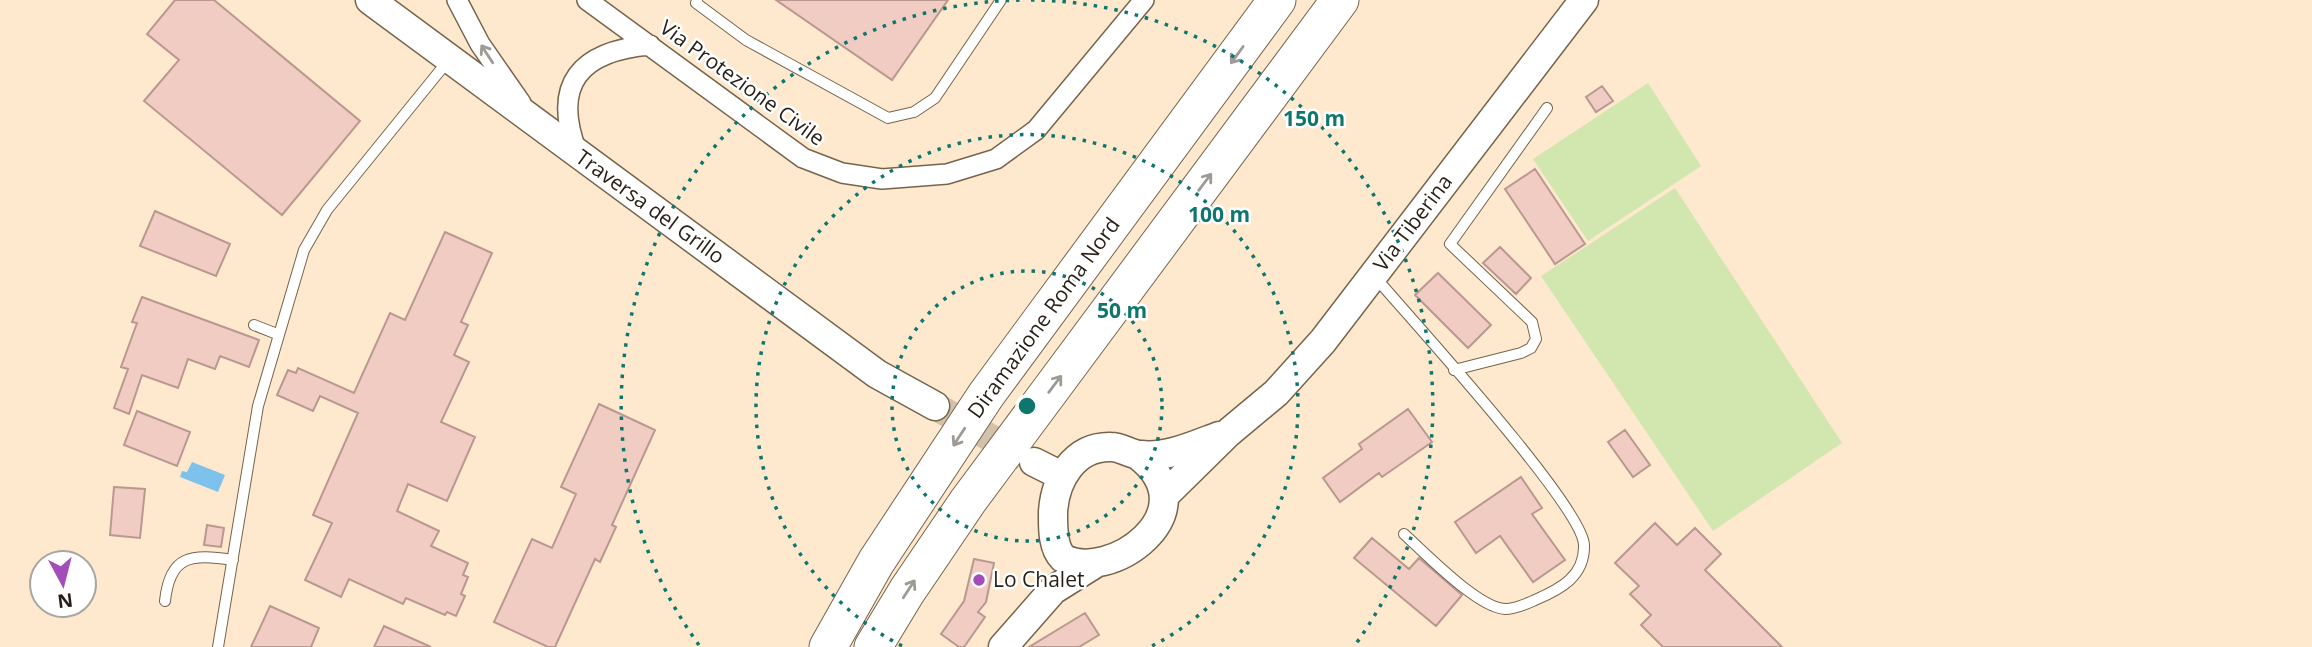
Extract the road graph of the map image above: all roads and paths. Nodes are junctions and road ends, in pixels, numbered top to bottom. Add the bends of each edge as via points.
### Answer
1 (370, 0) edge
2 (457, 0) edge
3 (587, 0) edge
4 (697, 0) edge
5 (1001, 0) edge
6 (1144, 0) edge
7 (1278, 0) edge
8 (1340, 0) edge
9 (1584, 0) edge
10 (650, 45) junction
11 (449, 58) junction
12 (1547, 108) dead end
13 (543, 127) junction
14 (577, 153) junction
15 (1373, 275) junction
16 (254, 325) dead end
17 (278, 334) junction
18 (1454, 370) junction
19 (935, 407) tunnel mouth
20 (1228, 433) junction
21 (1139, 456) junction
22 (1034, 462) tunnel mouth
23 (1062, 476) junction
24 (1166, 494) junction
25 (1404, 534) dead end
26 (1055, 544) junction
27 (233, 560) junction
28 (1096, 563) junction
29 (165, 601) dead end
30 (1030, 614) junction
31 (218, 647) edge
32 (828, 647) edge
33 (873, 647) edge
34 (1003, 647) edge

1 - 11 main road, Traversa del Grillo
13 -> 2 street via 506,83
3 - 10 street, Via Protezione Civile
4 - 5 lane via 746,40 888,118 914,113 935,97
6 - 10 street, Via Protezione Civile via 1027,138 986,163 924,177 861,177 812,163
7 -> 32 highway, Diramazione Roma Nord via 986,395 876,562
33 -> 8 highway via 968,501
9 - 15 main road, Via Tiberina
10 - 14 street via 601,55 572,82 567,116
11 - 13 main road, Traversa del Grillo
11 - 17 lane via 314,229
12 - 18 lane via 1450,244 1532,322 1536,339 1521,353
13 - 14 main road, Traversa del Grillo
14 - 19 main road, Traversa del Grillo via 877,374
15 - 18 lane
15 - 20 main road, Via Tiberina via 1307,360
16 - 17 lane
17 - 27 lane via 258,406
18 - 25 lane via 1577,522 1584,542 1581,564 1561,588 1504,609 1483,601
20 - 21 main road, Via Tiberina via 1187,448
20 - 24 main road, Via Tiberina
21 - 23 main road, Via Tiberina via 1117,447 1099,448 1080,456
21 - 24 main road via 1156,471
22 - 23 main road
23 - 26 main road, Via Tiberina via 1054,502
24 - 28 main road, Via Tiberina via 1163,512 1145,537 1124,553
26 - 28 main road via 1069,561
26 - 30 main road, Via Tiberina
27 - 29 lane via 201,556 180,563 170,575
27 - 31 lane
28 - 30 main road, Via Tiberina via 1067,579
30 - 34 main road, Via Tiberina

